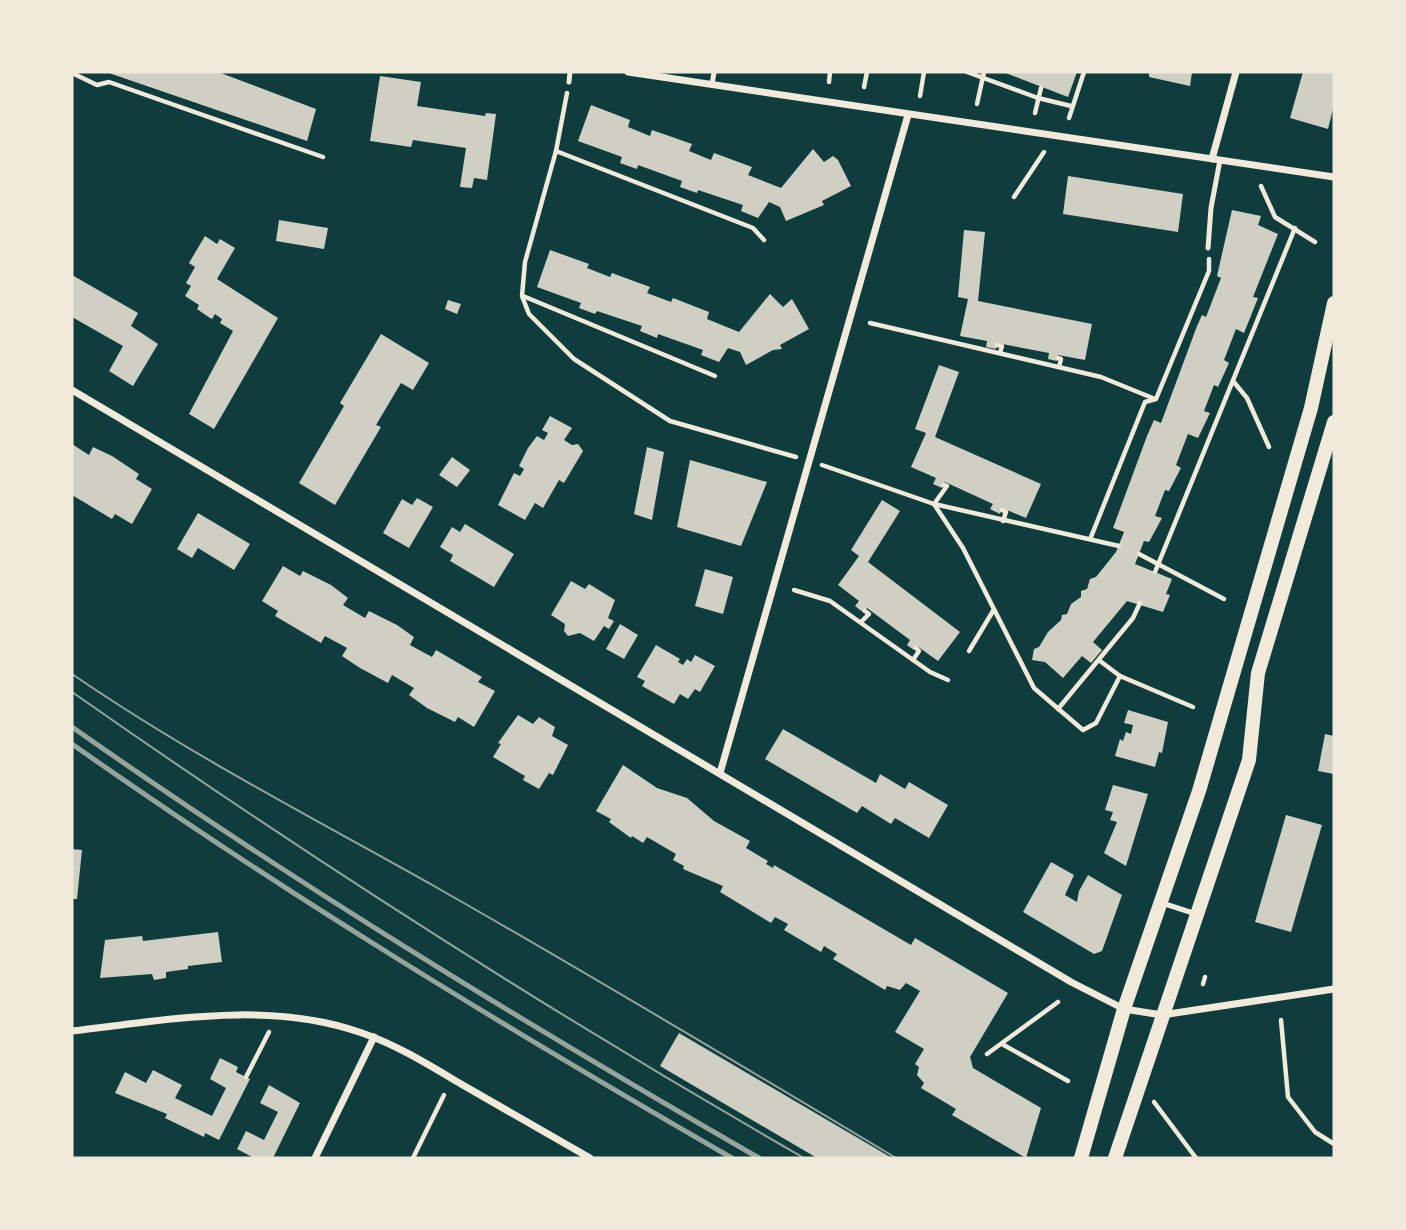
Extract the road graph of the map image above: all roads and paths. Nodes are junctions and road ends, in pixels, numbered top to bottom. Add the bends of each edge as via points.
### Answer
1 (570, 72) edge
2 (628, 72) edge
3 (714, 72) edge
4 (831, 72) edge
5 (867, 72) edge
6 (924, 72) edge
7 (967, 72) edge
8 (1084, 72) edge
9 (1236, 72) edge
10 (72, 73) edge
11 (983, 75) edge
12 (569, 82) joint
13 (829, 82) dead end
14 (712, 85) junction
15 (864, 87) dead end
16 (1041, 88) dead end
17 (920, 96) dead end
18 (1038, 98) junction
19 (977, 104) dead end
20 (1071, 106) junction
21 (1035, 113) dead end
22 (908, 115) junction
23 (1069, 118) dead end
24 (556, 151) junction
25 (1044, 152) dead end
26 (323, 157) dead end
27 (1216, 160) junction
28 (1334, 177) edge
29 (1261, 187) dead end
30 (1014, 197) dead end
31 (1295, 228) junction
32 (764, 240) dead end
33 (1315, 242) dead end
34 (1208, 248) joint
35 (522, 296) junction
36 (1334, 303) edge
37 (870, 323) dead end
38 (997, 345) dead end
39 (1000, 353) junction
40 (1058, 358) dead end
41 (1059, 367) junction
42 (715, 376) dead end
43 (1233, 380) junction
44 (72, 390) edge
45 (1156, 399) junction
46 (1334, 422) edge
47 (1269, 447) dead end
48 (793, 456) dead end
49 (829, 467) dead end
50 (944, 485) dead end
51 (934, 503) junction
52 (1002, 510) dead end
53 (1003, 521) junction
54 (1091, 537) junction
55 (1119, 546) dead end
56 (1139, 554) dead end
57 (1159, 564) junction
58 (1155, 572) dead end
59 (794, 590) dead end
60 (1224, 598) dead end
61 (1140, 603) dead end
62 (865, 611) dead end
63 (993, 611) junction
64 (862, 621) junction
65 (916, 648) dead end
66 (969, 651) dead end
67 (913, 660) junction
68 (1100, 661) junction
69 (1120, 676) junction
70 (948, 680) dead end
71 (1193, 707) dead end
72 (1058, 709) junction
73 (720, 773) junction
74 (1162, 904) junction
75 (1197, 915) junction
76 (1205, 977) dead end
77 (1203, 984) dead end
78 (1334, 989) edge
79 (1058, 1002) dead end
80 (1124, 1009) junction
81 (1162, 1015) junction
82 (1281, 1020) dead end
83 (72, 1031) edge
84 (269, 1032) dead end
85 (374, 1037) junction
86 (1002, 1044) junction
87 (987, 1054) dead end
88 (246, 1077) dead end
89 (1068, 1081) dead end
90 (444, 1095) dead end
91 (1154, 1102) dead end
92 (1334, 1144) edge
93 (315, 1158) edge
94 (413, 1158) edge
95 (590, 1158) edge
96 (1081, 1158) edge
97 (1115, 1158) edge
98 (1196, 1158) edge

1 - 12 lane
2 - 14 street
3 - 14 lane
4 - 13 path
5 - 15 path
6 - 17 path
7 - 11 path
8 - 20 path
9 - 27 street
10 - 26 path
11 - 18 path
11 - 19 path
12 - 24 path
14 - 22 street
16 - 18 path
18 - 20 path
18 - 21 path
20 - 23 path
22 - 27 street
22 - 73 street
24 - 32 path via 753,228
24 - 35 path via 525,262
25 - 30 path
27 - 28 street
27 - 34 lane
29 - 31 path via 1275,217
31 - 33 path
31 - 43 path
34 - 45 path via 1209,271
35 - 42 path
35 - 48 path via 529,314 574,359 670,421
36 - 74 main road via 1282,511
37 - 39 path
38 - 39 path via 1002,346
39 - 41 path
40 - 41 path
41 - 45 path via 1101,377
43 - 47 path via 1247,398
43 - 57 path
44 - 73 street
45 - 54 path via 1145,402
46 - 75 main road via 1258,673 1249,760
49 - 51 path
50 - 51 path
51 - 53 path
51 - 63 path via 963,548
52 - 53 path via 1006,512
53 - 54 path
54 - 55 path
56 - 57 path
57 - 58 path
57 - 60 path
59 - 64 path via 830,601
61 - 68 path
62 - 64 path via 869,614
63 - 66 path
63 - 72 path via 1034,688
64 - 67 path
65 - 67 path via 919,651
67 - 70 path
68 - 69 path
68 - 72 path
69 - 71 path
69 - 72 path via 1096,723 1083,730
73 - 80 street
74 - 75 lane
74 - 80 main road
75 - 81 main road
76 - 77 path
78 - 81 street
79 - 86 path
80 - 81 street
80 - 96 main road
81 - 97 main road
82 - 92 path via 1288,1097 1315,1132
83 - 85 street via 243,1015 289,1017
84 - 88 path
85 - 93 street
85 - 95 street
86 - 87 path
86 - 89 path
90 - 94 path
91 - 98 path

